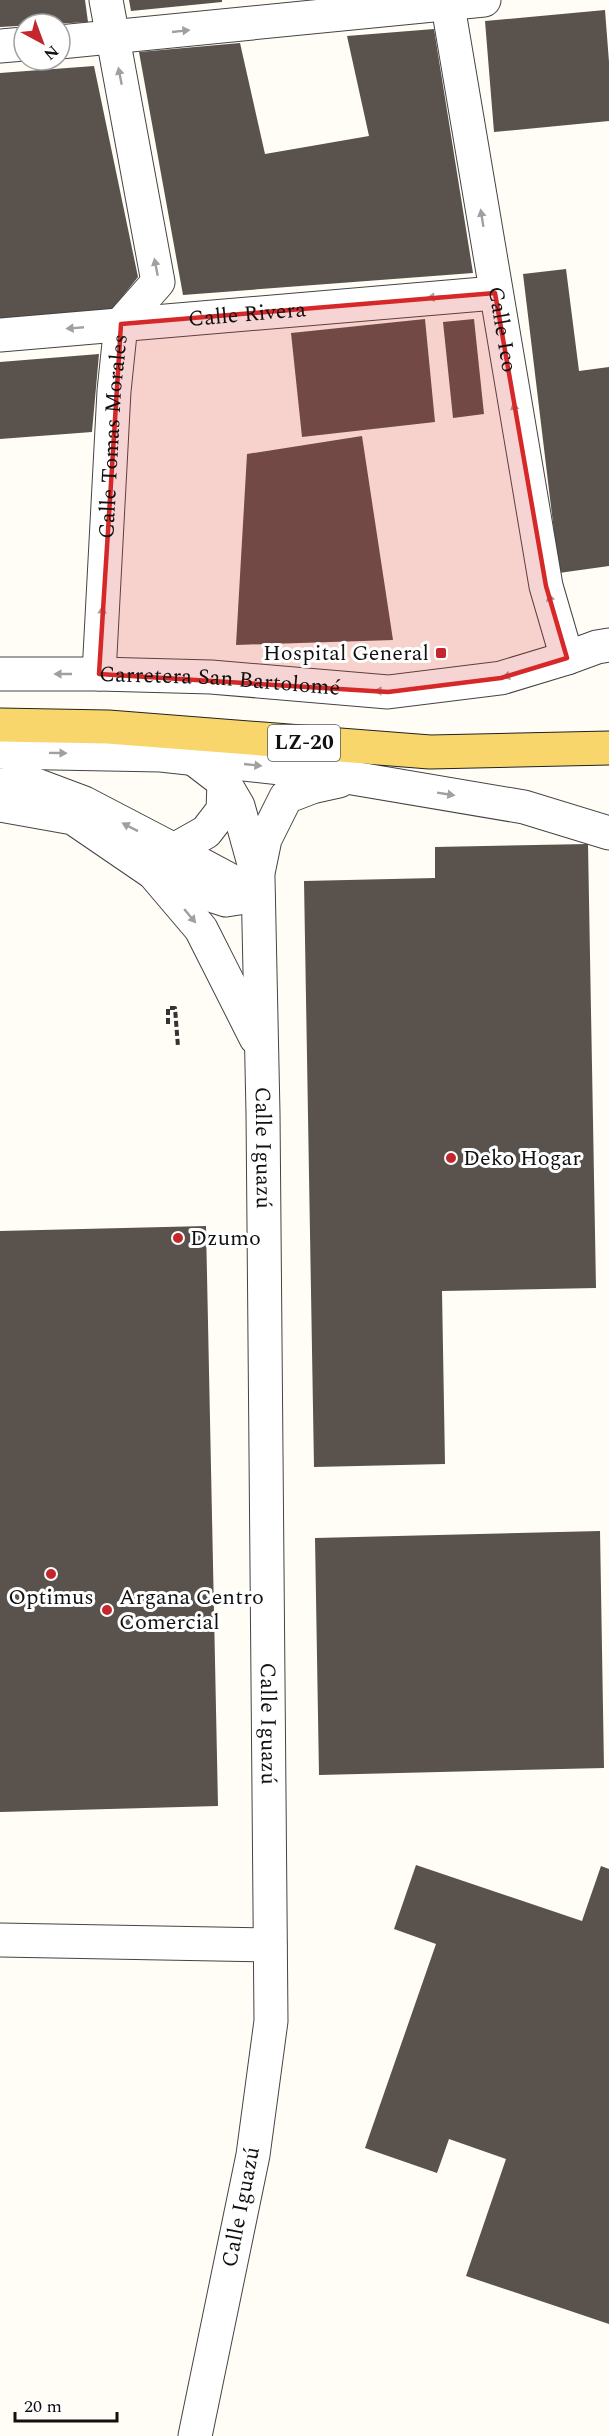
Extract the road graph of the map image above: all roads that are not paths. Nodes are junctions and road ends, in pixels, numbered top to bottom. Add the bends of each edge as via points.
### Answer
1 (106, 0) edge
2 (484, 0) edge
3 (447, 2) edge
4 (113, 38) junction
5 (72, 41) edge
6 (495, 292) junction
7 (121, 324) junction
8 (0, 335) edge
9 (609, 645) edge
10 (567, 658) junction
11 (0, 674) edge
12 (99, 674) junction
13 (0, 710) edge
14 (0, 725) edge
15 (609, 730) edge
16 (609, 748) edge
17 (0, 752) edge
18 (194, 759) junction
19 (351, 778) junction
20 (224, 782) junction
21 (0, 785) edge
22 (0, 806) edge
23 (609, 832) edge
24 (163, 861) junction
25 (258, 887) junction
26 (260, 1045) junction
27 (0, 1940) edge
28 (270, 1945) junction
29 (195, 2436) edge

1 - 4 street, Calle Tomas Morales
2 - 3 street
4 -> 3 street
6 -> 3 street, Calle Ico
4 - 5 street
7 -> 4 street, Calle Tomas Morales via 158,282
6 -> 7 street, Calle Rivera
10 -> 6 street, Calle Ico via 546,586
7 -> 8 street, Calle Rivera
12 -> 7 street, Calle Tomas Morales
9 - 10 street, Carretera San Bartolomé
10 -> 12 street, Carretera San Bartolomé via 501,678 388,692 212,677
12 -> 11 street, Carretera San Bartolomé
13 - 15 main road, Carretera San Bartolomé / LZ-20 via 108,712 431,732
14 - 16 main road, LZ-20 via 108,727 430,752
17 -> 18 street
18 -> 19 street
18 - 20 street
19 -> 23 street via 524,807
19 - 25 street via 286,797 264,839
20 - 24 street via 223,810 206,832
20 - 25 street via 238,806
24 -> 21 street via 84,803 28,782
22 - 24 street via 73,818
24 - 25 street
24 -> 26 street
25 - 26 street, Calle Iguazú
26 - 28 street, Calle Iguazú
27 - 28 street
28 - 29 street, Calle Iguazú via 271,2021 253,2155

